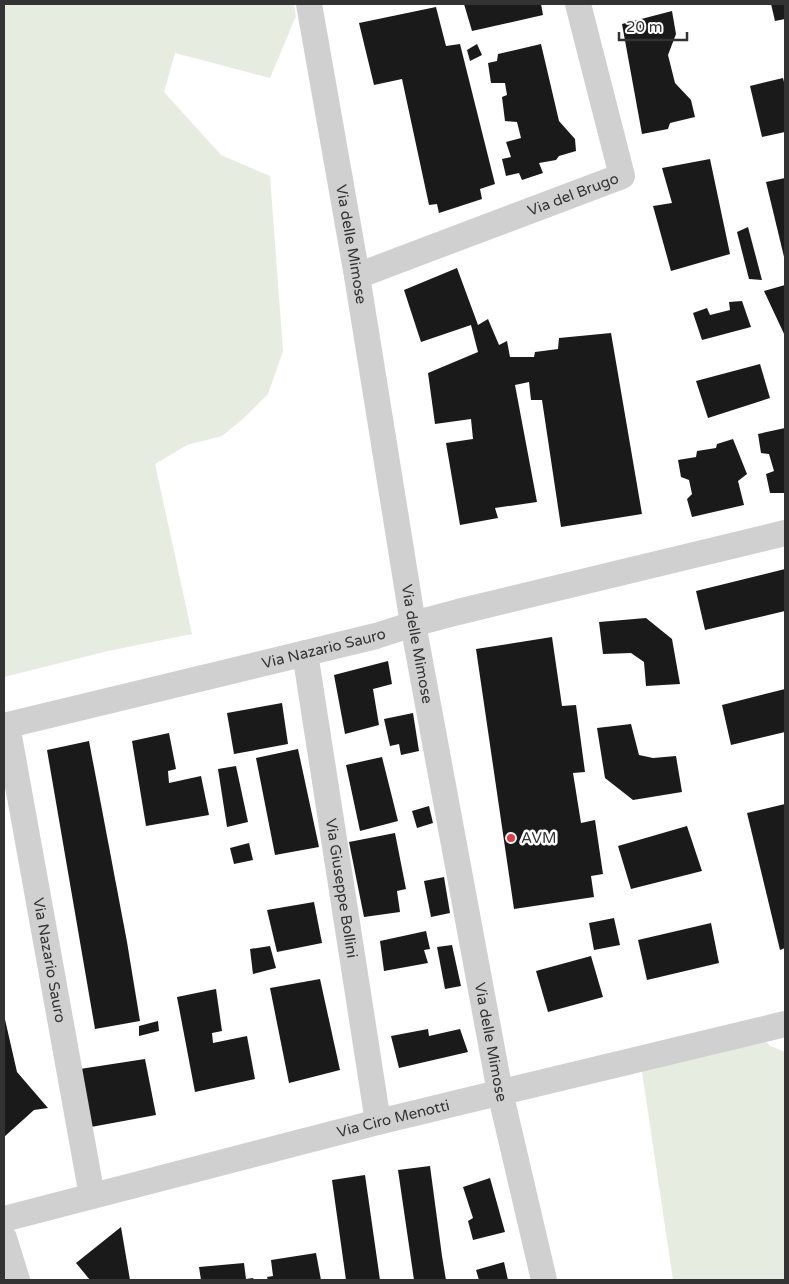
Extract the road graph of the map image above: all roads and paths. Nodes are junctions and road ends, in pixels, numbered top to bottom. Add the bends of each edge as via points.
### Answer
1 (309, 4) edge
2 (578, 4) edge
3 (357, 276) junction
4 (785, 533) edge
5 (413, 624) junction
6 (305, 653) junction
7 (6, 726) edge
8 (782, 1030) edge
9 (500, 1092) junction
10 (378, 1122) junction
11 (92, 1196) junction
12 (4, 1220) edge
13 (4, 1238) edge
14 (17, 1280) edge
15 (544, 1280) edge

1 - 3 street, Via delle Mimose
2 - 3 street, Via del Brugo via 622,176
3 - 5 street, Via delle Mimose
4 - 5 street, Via Nazario Sauro
5 - 6 street, Via Nazario Sauro
5 - 9 street, Via delle Mimose
6 - 7 street, Via Nazario Sauro
6 - 10 street, Via Giuseppe Bollini
7 - 11 street, Via Nazario Sauro
8 - 9 street, Via Ciro Menotti
9 - 10 street, Via Ciro Menotti
9 - 15 street, Via delle Mimose
10 - 11 street, Via Ciro Menotti
11 - 12 street, Via Ciro Menotti
13 - 14 street

